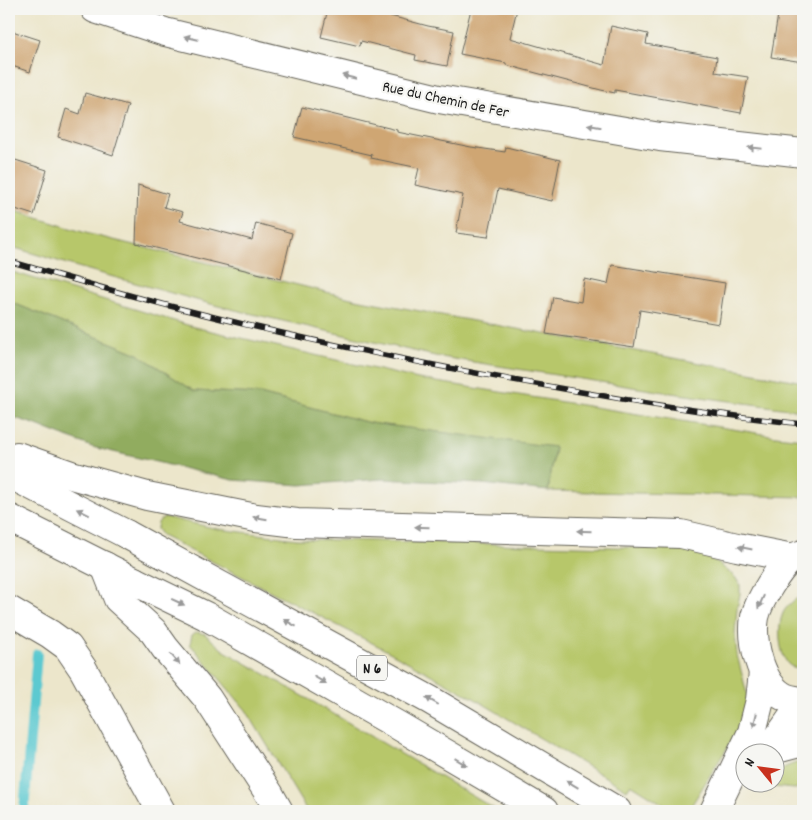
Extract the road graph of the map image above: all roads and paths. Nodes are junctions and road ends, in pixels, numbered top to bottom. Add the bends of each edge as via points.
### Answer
1 (94, 9) edge
2 (803, 154) edge
3 (9, 459) edge
4 (9, 474) edge
5 (9, 518) edge
6 (798, 556) edge
7 (105, 566) junction
8 (9, 610) edge
9 (763, 672) junction
10 (803, 702) edge
11 (775, 742) edge
12 (803, 742) edge
13 (784, 747) edge
14 (734, 788) edge
15 (716, 808) edge
16 (615, 810) edge
17 (161, 811) edge
18 (279, 811) edge
19 (544, 811) edge

2 -> 1 main road, Rue du Chemin de Fer via 660,137 439,99 165,32
6 -> 3 main road via 681,534 297,524 147,496 17,456
16 -> 4 main road, N 6 via 430,700
5 - 7 main road, N 6
6 -> 9 main road via 776,575 756,615 754,634
7 -> 18 main road via 118,599 153,630 206,698
7 -> 19 main road, N 6 via 206,616
8 - 17 main road via 68,647
9 - 10 main road via 781,695
9 -> 15 main road via 752,732
10 - 11 main road
12 - 13 main road
14 - 15 main road

